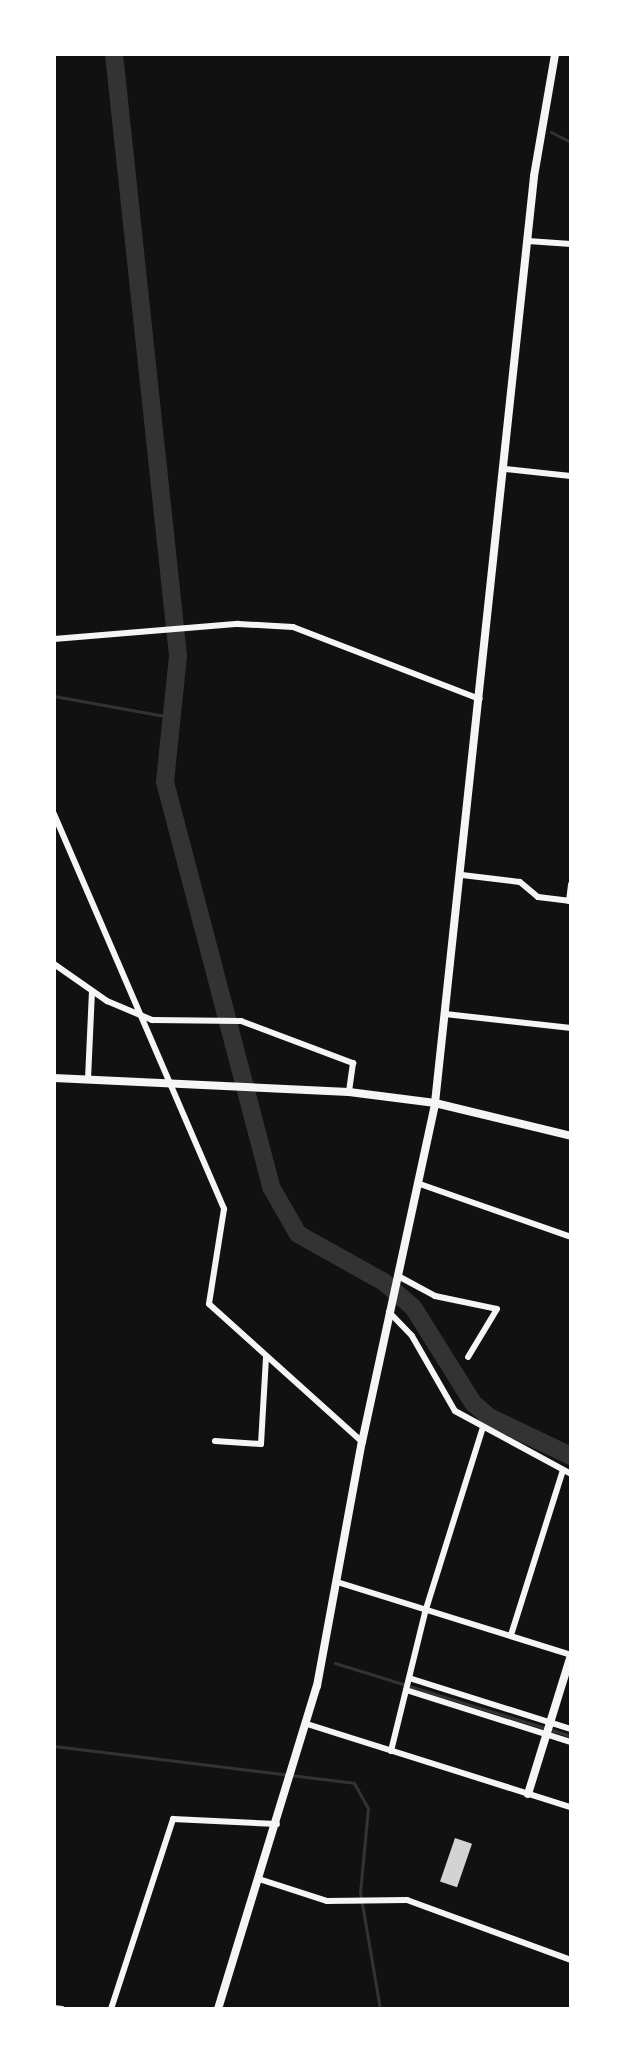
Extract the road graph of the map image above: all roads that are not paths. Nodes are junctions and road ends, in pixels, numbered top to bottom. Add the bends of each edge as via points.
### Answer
1 (555, 54) edge
2 (528, 241) junction
3 (571, 244) edge
4 (506, 469) junction
5 (571, 476) edge
6 (54, 639) edge
7 (481, 700) junction
8 (54, 814) edge
9 (462, 875) junction
10 (571, 884) edge
11 (570, 901) edge
12 (54, 964) edge
13 (92, 991) junction
14 (445, 1014) junction
15 (138, 1015) junction
16 (571, 1028) edge
17 (54, 1078) edge
18 (88, 1079) junction
19 (166, 1083) junction
20 (349, 1092) junction
21 (435, 1103) junction
22 (571, 1136) edge
23 (417, 1183) junction
24 (571, 1237) edge
25 (398, 1276) junction
26 (389, 1312) junction
27 (468, 1357) dead end
28 (266, 1358) junction
29 (482, 1430) junction
30 (215, 1441) dead end
31 (362, 1442) junction
32 (563, 1470) junction
33 (571, 1474) edge
34 (337, 1582) junction
35 (426, 1609) junction
36 (511, 1635) junction
37 (571, 1655) edge
38 (409, 1678) junction
39 (406, 1690) junction
40 (550, 1722) junction
41 (307, 1724) junction
42 (571, 1729) edge
43 (546, 1734) junction
44 (571, 1742) edge
45 (391, 1751) junction
46 (528, 1794) junction
47 (571, 1807) edge
48 (277, 1824) junction
49 (259, 1879) junction
50 (571, 1960) edge
51 (54, 2008) edge
52 (62, 2009) edge
53 (111, 2009) edge
54 (218, 2009) edge

1 - 2 street
2 - 3 street
2 - 4 street
4 - 5 street
4 - 7 street
6 - 7 street via 187,628 293,627
7 - 9 street
8 - 15 street
9 - 11 street via 520,882 538,897
9 - 14 street
10 - 11 street
12 - 13 street
13 - 15 street
13 - 18 street
14 - 16 street
14 - 21 street
15 - 19 street
15 - 20 street via 205,1024 241,1021 353,1063
17 - 18 street
18 - 19 street
19 - 20 street
19 - 28 street via 224,1209 209,1304
20 - 21 street
21 - 22 street
21 - 23 street
23 - 24 street
23 - 25 street
25 - 26 street
25 - 27 street via 435,1296 497,1309
26 - 29 street via 412,1336 455,1411
26 - 31 street
28 - 30 street via 261,1444
28 - 31 street
29 - 32 street
29 - 35 street
31 - 34 street
32 - 33 street
32 - 36 street
34 - 35 street
34 - 41 street
35 - 36 street
35 - 38 street
36 - 37 street
37 - 40 street
38 - 39 street
38 - 40 street
39 - 43 street
39 - 45 street
40 - 42 street
40 - 43 street
41 - 45 street
41 - 48 street
43 - 44 street
43 - 46 street
45 - 46 street
46 - 47 street
48 - 49 street
48 - 53 street via 173,1819
49 - 50 street via 327,1901 407,1900
49 - 54 street
51 - 52 street

